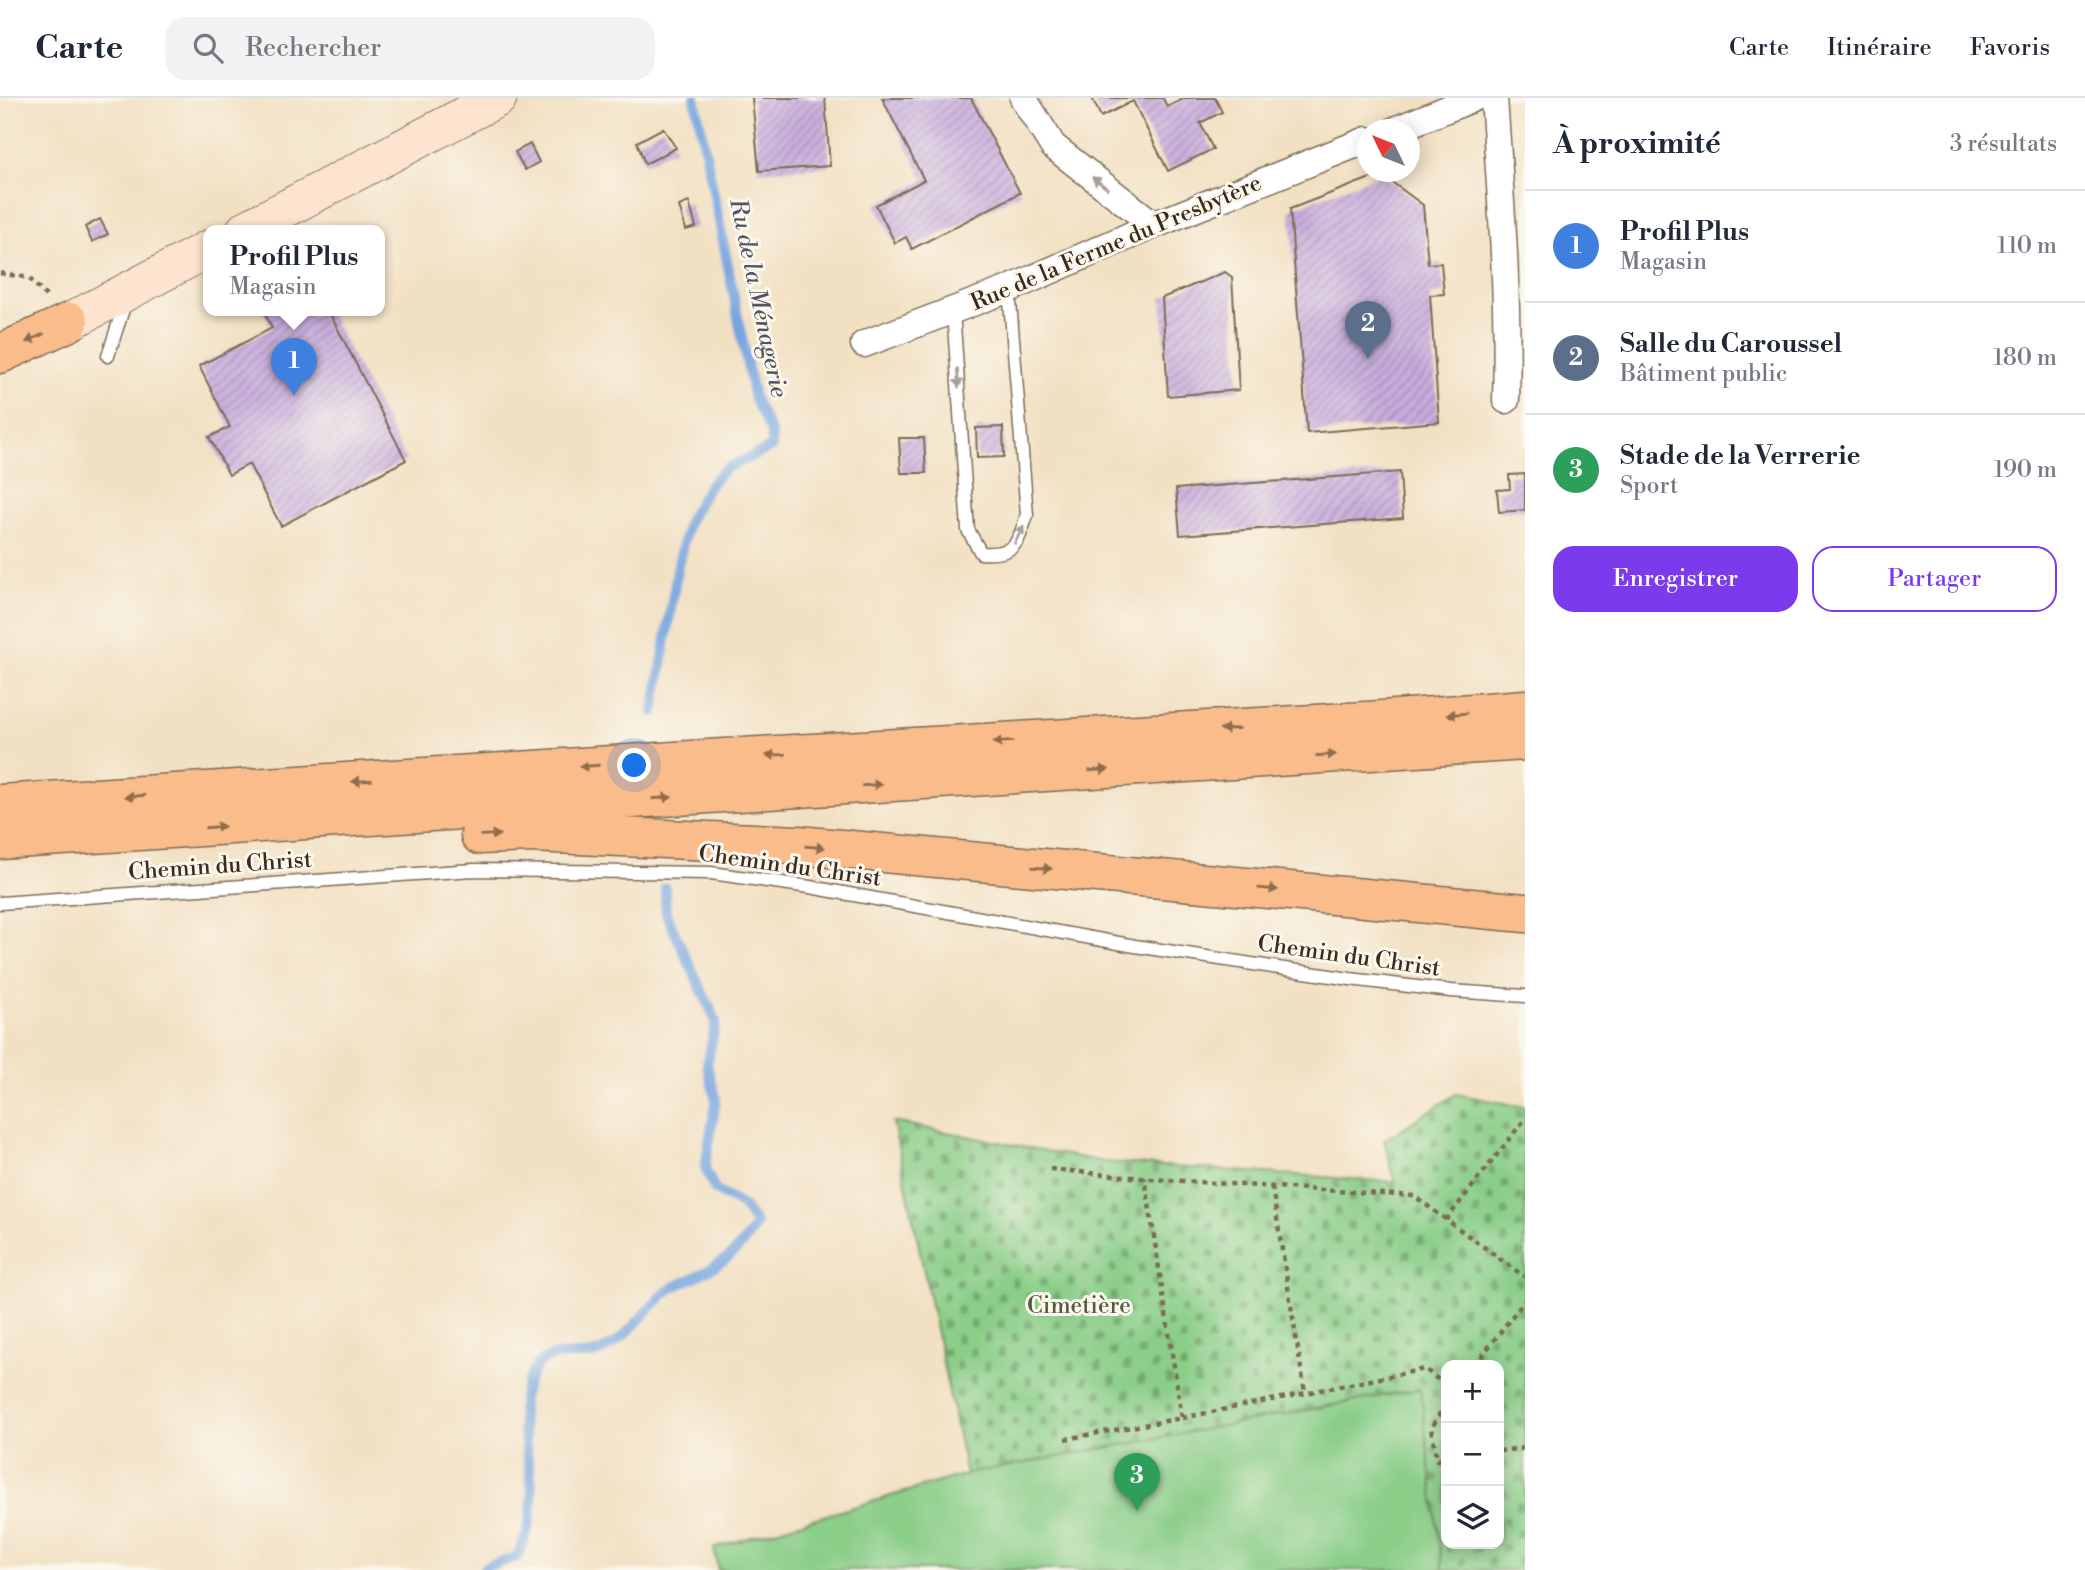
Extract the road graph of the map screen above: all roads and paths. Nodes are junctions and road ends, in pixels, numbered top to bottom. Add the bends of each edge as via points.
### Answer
1 (498, 98) edge
2 (1024, 98) edge
3 (1474, 98) edge
4 (1494, 98) edge
5 (1420, 120) edge
6 (1357, 144) edge
7 (255, 225) edge
8 (1154, 225) junction
9 (203, 252) edge
10 (0, 272) edge
11 (1009, 289) junction
12 (130, 290) junction
13 (953, 310) junction
14 (69, 321) junction
15 (864, 344) dead end
16 (0, 354) edge
17 (108, 356) dead end
18 (1506, 401) dead end
19 (1525, 709) edge
20 (1525, 741) edge
21 (0, 804) edge
22 (402, 815) junction
23 (0, 841) edge
24 (0, 903) edge
25 (1525, 913) edge
26 (1525, 996) edge
27 (1525, 1119) edge
28 (1050, 1169) dead end
29 (1145, 1178) junction
30 (1272, 1187) junction
31 (1446, 1220) junction
32 (1525, 1277) edge
33 (1525, 1300) edge
34 (1479, 1360) edge
35 (1441, 1381) edge
36 (1306, 1393) junction
37 (1441, 1413) edge
38 (1182, 1418) junction
39 (1065, 1438) dead end
40 (1525, 1448) edge
41 (1504, 1450) edge
42 (1441, 1460) edge

1 - 7 main road
8 -> 2 street via 1052,146
3 - 5 street
4 - 18 street via 1506,260
6 - 8 street, Rue de la Ferme du Presbytère
8 - 11 street, Rue de la Ferme du Presbytère
9 - 12 main road
10 - 14 path via 29,278
11 - 13 street, Rue de la Ferme du Presbytère
13 -> 11 lane via 968,530 981,554 1002,554 1011,549 1027,516
12 - 14 main road
12 - 17 lane
13 - 15 street, Rue de la Ferme du Presbytère
14 -> 16 highway
19 -> 21 highway
22 -> 20 highway
23 -> 22 highway
22 -> 25 highway via 450,836 532,833 798,845
24 - 26 lane, Chemin du Christ via 473,870 711,873 1135,947 1451,992
27 - 31 path
28 - 29 path
29 - 30 path
29 - 38 path
30 - 31 path via 1414,1196
30 - 36 path
31 - 32 path
33 - 34 path
35 - 36 path via 1425,1369
36 - 38 path
37 - 42 path via 1431,1428 1437,1460
38 - 39 path
40 - 41 path

